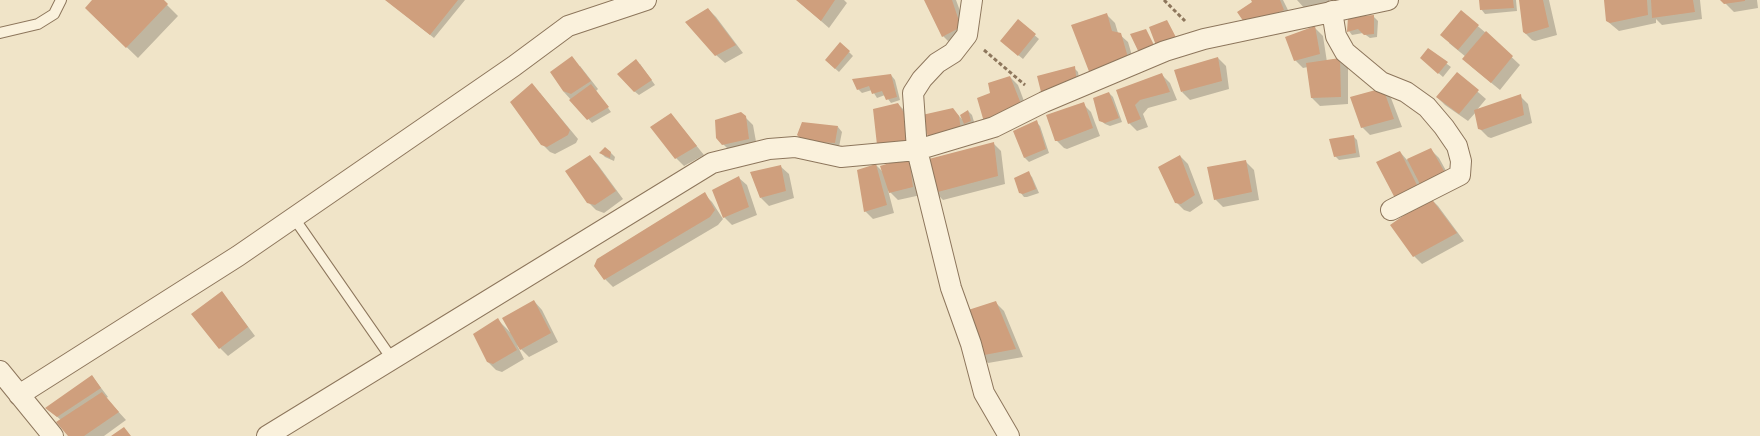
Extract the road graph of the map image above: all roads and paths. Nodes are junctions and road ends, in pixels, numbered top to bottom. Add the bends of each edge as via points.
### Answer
1 (61, 0) edge
2 (646, 0) edge
3 (972, 0) edge
4 (1388, 0) edge
5 (1332, 11) junction
6 (0, 33) edge
7 (967, 35) junction
8 (1044, 102) junction
9 (917, 150) junction
10 (1392, 210) dead end
11 (294, 218) junction
12 (392, 358) junction
13 (0, 371) edge
14 (19, 395) junction
15 (53, 436) edge
16 (267, 436) edge
17 (1009, 436) edge

1 - 6 lane via 54,14 38,24
2 - 11 street via 568,26
3 - 7 street
4 - 5 street
5 - 8 street via 1204,39 1166,51
5 - 10 street via 1336,36 1345,52 1381,82 1406,92 1427,107 1444,127 1459,153 1460,175
7 - 8 path
7 - 9 street via 953,53 922,79 913,93
8 - 9 street via 994,127
9 - 12 street via 841,157 795,147 769,149 712,162
9 - 17 street via 951,288 984,393
11 - 12 lane
11 - 14 street
12 - 16 street
13 - 14 street
14 - 15 street

